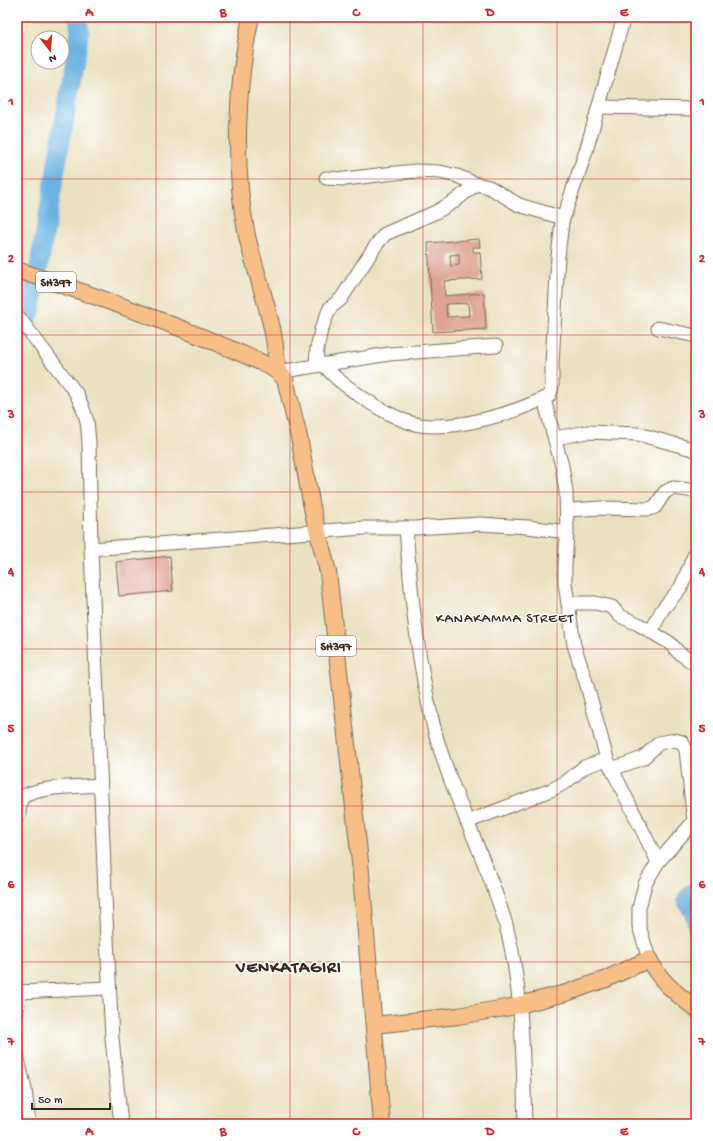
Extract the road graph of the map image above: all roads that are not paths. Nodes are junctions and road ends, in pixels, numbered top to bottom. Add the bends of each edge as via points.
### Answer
1 (251, 17) edge
2 (624, 17) edge
3 (599, 107) junction
4 (696, 109) edge
5 (326, 178) dead end
6 (476, 184) junction
7 (563, 218) junction
8 (17, 270) edge
9 (17, 314) edge
10 (658, 328) dead end
11 (696, 336) edge
12 (496, 346) dead end
13 (320, 364) junction
14 (278, 372) junction
15 (544, 399) junction
16 (553, 434) junction
17 (696, 450) edge
18 (696, 491) edge
19 (566, 510) junction
20 (406, 528) junction
21 (318, 531) junction
22 (567, 532) junction
23 (91, 548) junction
24 (696, 551) edge
25 (692, 568) edge
26 (568, 603) junction
27 (651, 632) junction
28 (696, 665) edge
29 (610, 764) junction
30 (100, 785) junction
31 (17, 817) edge
32 (695, 820) edge
33 (467, 822) junction
34 (658, 862) junction
35 (649, 959) junction
36 (109, 988) junction
37 (19, 991) edge
38 (520, 1005) junction
39 (696, 1009) edge
40 (17, 1010) edge
41 (374, 1025) junction
42 (17, 1055) edge
43 (19, 1074) edge
44 (29, 1124) edge
45 (121, 1124) edge
46 (382, 1124) edge
47 (525, 1124) edge

1 - 14 main road via 242,73 238,124 240,193 255,269 272,325
2 - 3 street
3 - 4 street
3 - 7 street
5 - 6 street via 440,172
6 - 7 street via 489,187 519,205
6 - 13 street via 436,212 385,234 341,299 330,308 317,349
7 - 15 street via 558,256 552,387 549,396
8 - 14 main road, SH397 via 95,295 201,336
9 - 23 street via 76,393 87,421
10 - 11 street
12 - 13 street via 390,354
13 - 14 street
13 - 15 street via 365,400 419,425 444,426 489,418
14 - 21 main road, SH397 via 285,379
15 - 16 street
16 - 17 street via 638,434
16 - 19 street via 566,491
18 - 19 street via 673,488 665,492 655,507 649,509
19 - 22 street
20 - 21 street
20 - 22 street via 481,524
20 - 33 street via 412,603 435,732
21 - 23 street
21 - 41 main road, SH397 via 328,572 360,862
22 - 26 street via 565,566
23 - 30 street
24 - 25 street
25 - 27 street via 681,587 662,610
26 - 27 street via 595,603 612,607 620,616
26 - 29 street via 574,645
27 - 28 street via 670,643
29 - 32 street via 643,758 659,743 675,740 682,742 686,750
29 - 33 street via 584,767 566,782 551,790
29 - 34 street
30 - 31 street via 26,794 22,798
30 - 36 street
32 - 34 street
33 - 38 street via 506,925
34 - 35 street via 645,884 639,908 639,926
35 - 38 main road via 606,979
35 - 39 main road via 655,971
36 - 37 street
36 - 45 street
37 - 40 street
38 - 41 main road via 458,1016
38 - 47 street
41 - 46 main road, SH397
42 - 43 street
43 - 44 street via 25,1090

